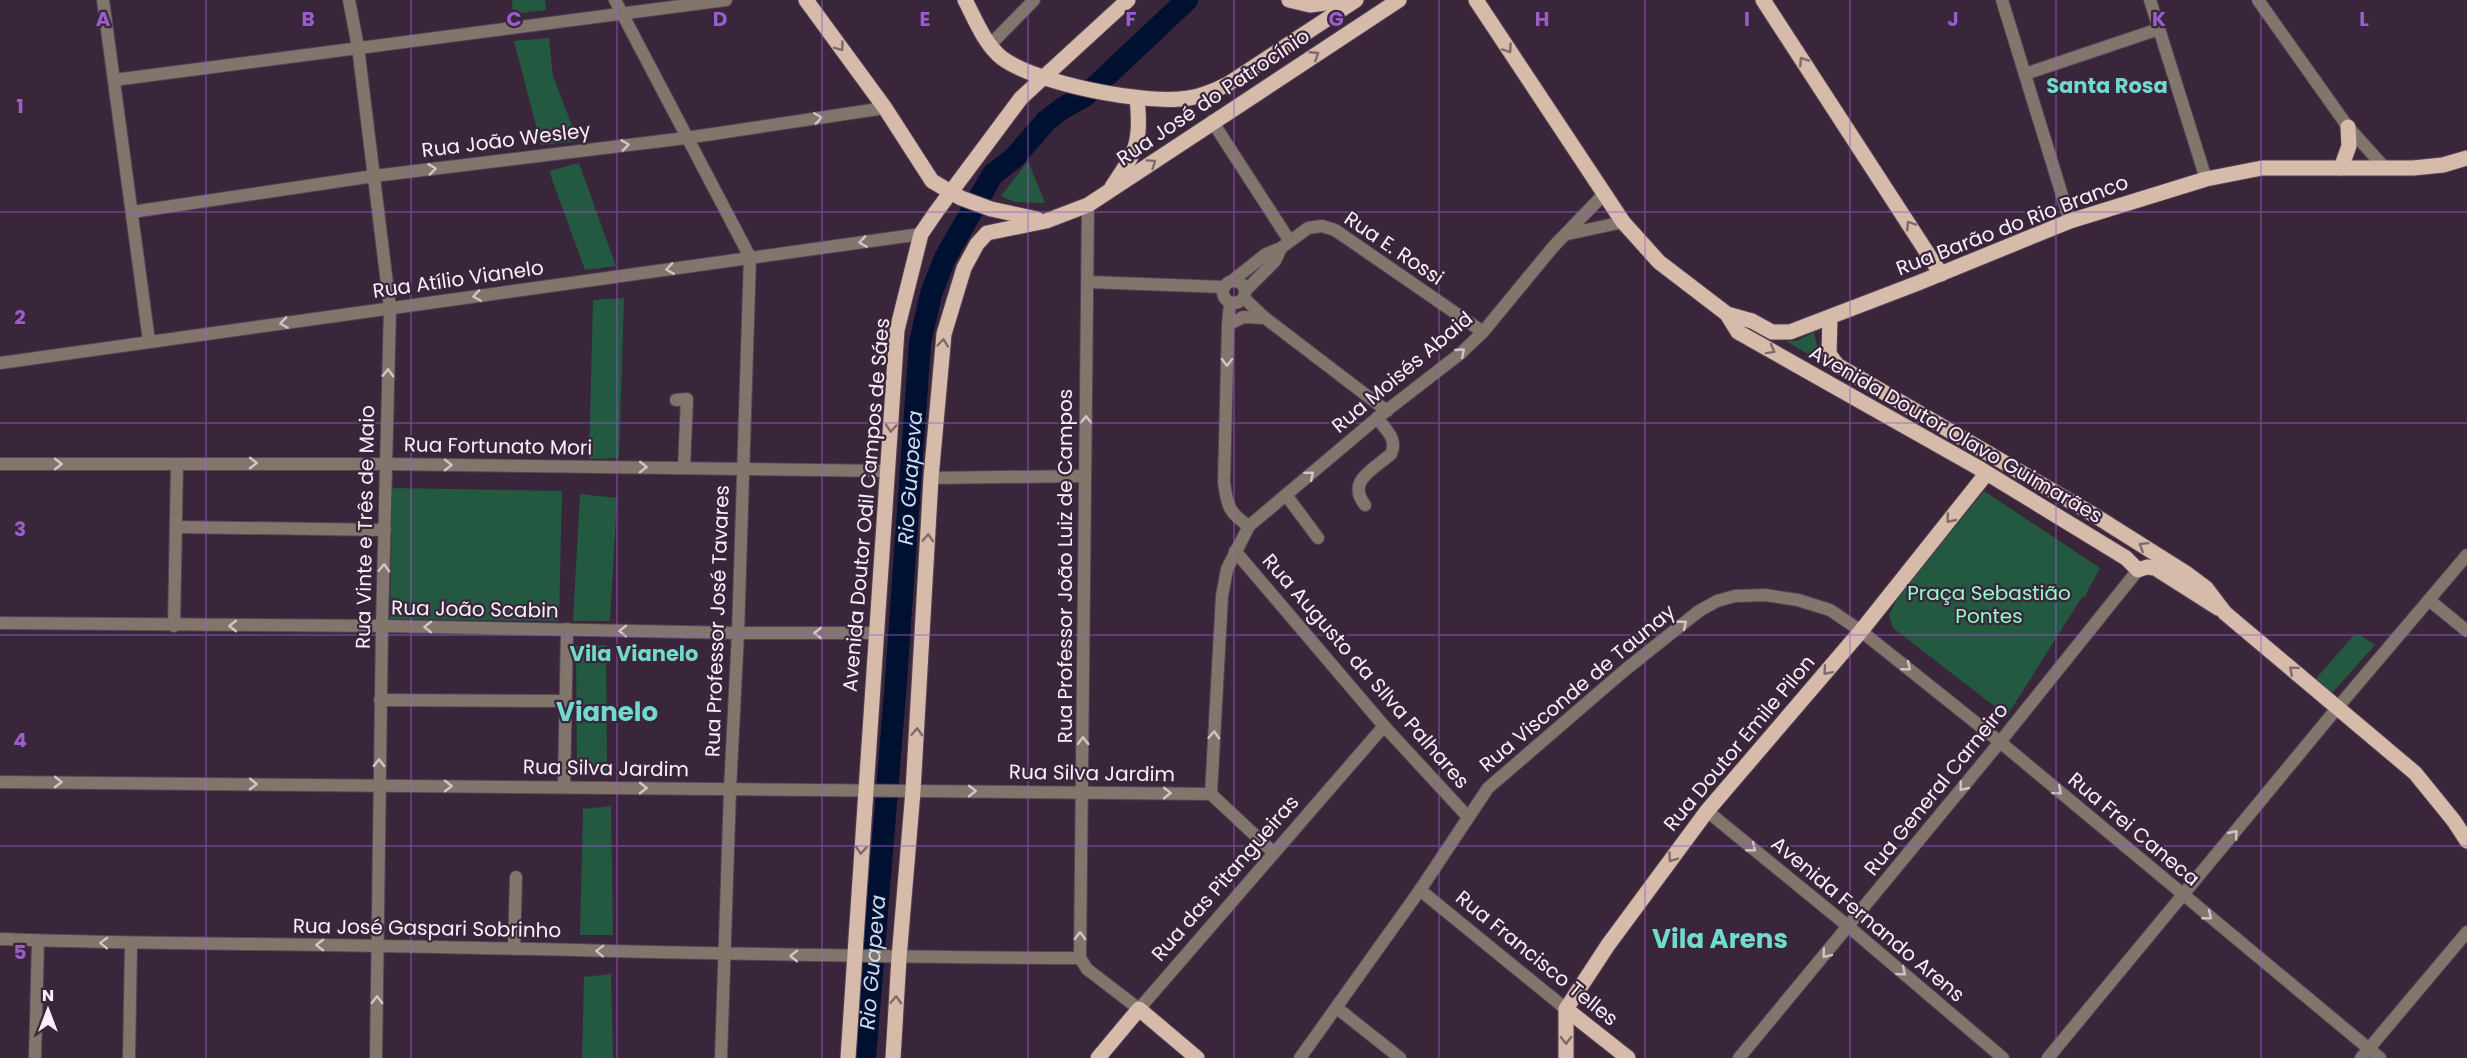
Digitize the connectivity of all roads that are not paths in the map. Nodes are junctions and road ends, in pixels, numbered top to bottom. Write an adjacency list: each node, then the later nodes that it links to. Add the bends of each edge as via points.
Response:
1 (103, 0): 24 (street)
2 (349, 0): 21 (street, Rua Vinte e Três de Maio)
3 (615, 0): 18 (street)
4 (726, 0): 18 (street)
5 (806, 0): 26 (main road, one-way to 26)
6 (965, 0): 20 (main road)
7 (1034, 0): 20 (street)
8 (1128, 0): 23 (main road, Avenida Doutor Odil Campos de Sáes)
9 (1289, 0): 10 (main road, via 1310,5)
10 (1348, 0)
11 (1356, 0): 25 (main road, Rua José do Patrocínio, via 1245,74 1208,93 1189,98)
12 (1399, 0): 27 (main road, Rua José do Patrocínio, one-way to 12)
13 (1476, 0): 35 (main road, one-way to 35)
14 (1763, 0): 46 (main road, one-way to 14)
15 (2002, 0): 22 (street)
16 (2150, 0): 19 (street)
17 (2258, 0): 28 (street)
18 (621, 13): 21 (street); 29 (street)
19 (2159, 29): 22 (street); 34 (street)
20 (990, 45): 23 (main road, Rua José do Patrocínio, via 1001,57)
21 (358, 47): 24 (street); 33 (street, Rua Vinte e Três de Maio)
22 (2025, 74): 41 (street)
23 (1048, 79): 25 (main road, Rua José do Patrocínio); 37 (main road, Avenida Doutor Odil Campos de Sáes, via 1021,98)
24 (114, 80): 39 (street)
25 (1135, 98): 36 (main road, via 1137,147)
26 (885, 108): 29 (street, Rua João Wesley, one-way to 26); 37 (main road, via 932,181)
27 (1212, 122): 36 (main road, Rua José do Patrocínio, one-way to 27); 45 (street)
28 (2348, 127): 31 (main road, via 2349,146); 32 (street)
29 (686, 138): 33 (street, Rua João Wesley, one-way to 29); 47 (street)
30 (2465, 162): 32 (main road, Rua Barão do Rio Branco)
31 (2341, 168): 32 (main road, Rua Barão do Rio Branco); 34 (main road, Rua Barão do Rio Branco, via 2262,168)
32 (2385, 168)
33 (374, 176): 39 (street, Rua João Wesley); 54 (street, Rua Vinte e Três de Maio)
34 (2206, 179): 41 (main road, Rua Barão do Rio Branco)
35 (1605, 193): 42 (main road); 44 (street, Rua Moisés Abaid)
36 (1107, 194): 38 (main road, Rua José do Patrocínio)
37 (956, 195): 40 (main road, via 992,209); 43 (main road, Avenida Doutor Odil Campos de Sáes)
38 (1088, 205): 40 (main road, Rua José do Patrocínio); 49 (street, Rua Professor João Luiz de Campos)
39 (132, 212): 61 (street)
40 (1046, 221): 74 (main road, one-way to 40, via 944,334 964,268 987,233)
41 (2070, 221): 48 (main road, Rua Barão do Rio Branco)
42 (1623, 222): 44 (street); 55 (main road, via 1659,262)
43 (921, 234): 47 (street, Rua Atílio Vianelo, one-way to 47); 71 (main road, Avenida Doutor Odil Campos de Sáes, one-way to 71, via 897,330)
44 (1568, 234): 59 (street, Rua Moisés Abaid)
45 (1285, 244): 50 (street, Rua E. Rossi); 51 (street, Rua E. Rossi); 59 (street, Rua E. Rossi, via 1308,228 1322,226 1335,230)
46 (1930, 255): 48 (main road); 52 (main road, via 1922,274)
47 (750, 257): 54 (street, Rua Atílio Vianelo, one-way to 54); 70 (street, Rua Professor José Tavares)
48 (1941, 274): 52 (main road, Rua Barão do Rio Branco)
49 (1089, 282): 50 (street); 73 (street, Rua Professor João Luiz de Campos, one-way to 49)
50 (1228, 284): 51 (street, via 1242,284); 53 (street, via 1224,298)
51 (1245, 295): 53 (street, via 1238,303); 57 (street)
52 (1878, 298): 56 (main road, Rua Barão do Rio Branco)
53 (1230, 303): 58 (street)
54 (390, 308): 61 (street, Rua Atílio Vianelo, one-way to 61); 68 (street, Rua Vinte e Três de Maio, one-way to 54)
55 (1726, 314): 60 (main road, Avenida Doutor Olavo Guimarães, via 1772,332); 72 (main road, Avenida Doutor Olavo Guimarães, one-way to 72, via 1738,332)
56 (1830, 317): 60 (main road, Rua Barão do Rio Branco); 76 (main road, Avenida Doutor Olavo Guimarães, via 1829,354 1837,365)
57 (1265, 318): 58 (street, via 1243,317); 64 (street)
58 (1228, 325): 78 (street, one-way to 78, via 1224,483 1227,505 1234,517)
59 (1483, 332): 64 (street, Rua Moisés Abaid, one-way to 59)
60 (1790, 332)
61 (149, 341): 62 (street, Rua Atílio Vianelo)
62 (0, 363)
63 (676, 400): 69 (street, via 687,399)
64 (1388, 411): 65 (street, Rua Moisés Abaid)
65 (1377, 418): 75 (street, Rua Moisés Abaid, one-way to 65); 77 (street, via 1394,442 1391,454 1357,488)
66 (0, 464): 67 (street, Rua Fortunato Mori, one-way to 67)
67 (177, 464): 68 (street, Rua Fortunato Mori, one-way to 68); 79 (street)
68 (386, 464): 69 (street, Rua Fortunato Mori, one-way to 69); 80 (street, Rua Vinte e Três de Maio)
69 (684, 467): 70 (street, Rua Fortunato Mori)
70 (743, 469): 71 (street, Rua Fortunato Mori); 93 (street, Rua Professor José Tavares)
71 (888, 471): 94 (main road, Avenida Doutor Odil Campos de Sáes)
72 (1986, 474): 76 (main road, via 2008,473); 84 (main road, Avenida Doutor Olavo Guimarães, via 2126,558); 91 (main road, Rua Doutor Emile Pilon, one-way to 91)
73 (1084, 476): 74 (street); 105 (street, Rua Professor João Luiz de Campos, one-way to 73)
74 (931, 478): 104 (main road, one-way to 74)
75 (1286, 495): 78 (street, Rua Moisés Abaid); 81 (street)
76 (2061, 496): 86 (main road, Avenida Doutor Olavo Guimarães, one-way to 76, via 2206,588 2187,573)
77 (1365, 505)
78 (1250, 526): 82 (street, Rua Moisés Abaid)
79 (176, 527): 80 (street); 88 (street)
80 (385, 530): 89 (street, Rua Vinte e Três de Maio, one-way to 80)
81 (1318, 538)
82 (1235, 551): 98 (street, Rua Augusto da SIlva Palhares); 107 (street, Rua Moisés Abaid, one-way to 82, via 1222,596)
83 (2467, 555): 85 (street)
84 (2138, 570): 86 (main road, Avenida Doutor Olavo Guimarães, via 2155,568); 99 (street, Rua General Carneiro)
85 (2429, 600): 92 (street); 97 (street)
86 (2225, 613): 97 (main road, Avenida Doutor Olavo Guimarães, one-way to 86)
87 (0, 623): 88 (street, Rua João Scabin)
88 (174, 626): 89 (street, Rua João Scabin, one-way to 88)
89 (382, 627): 90 (street, Rua João Scabin, one-way to 89); 95 (street, Rua Vinte e Três de Maio)
90 (567, 630): 93 (street, Rua João Scabin, one-way to 90); 96 (street)
91 (1862, 631): 99 (street, Rua Frei Caneca, one-way to 99); 108 (main road, Rua Doutor Emile Pilon, one-way to 108); 109 (street, Rua Visconde de Taunay, one-way to 91, via 1488,788 1510,767 1624,670 1717,601 1765,595 1798,600 1830,610)
92 (2467, 631)
93 (738, 633): 94 (street, Rua João Scabin, one-way to 93); 103 (street, Rua Professor José Tavares)
94 (876, 633): 106 (main road, Avenida Doutor Odil Campos de Sáes)
95 (380, 700): 96 (street); 101 (street, Rua Vinte e Três de Maio, one-way to 95)
96 (566, 701): 102 (street)
97 (2338, 707): 110 (main road, Avenida Doutor Olavo Guimarães, via 2415,773); 114 (street, one-way to 97)
98 (1384, 726): 109 (street, Rua Augusto da SIlva Palhares); 111 (street, Rua das Pitangueiras)
99 (2000, 742): 114 (street, Rua Frei Caneca, one-way to 114); 115 (street, Rua General Carneiro, one-way to 115)
100 (0, 782): 101 (street, Rua Silva Jardim, one-way to 101)
101 (379, 785): 102 (street, Rua Silva Jardim, one-way to 102); 120 (street, Rua Vinte e Três de Maio)
102 (564, 786): 103 (street, Rua Silva Jardim, one-way to 103)
103 (729, 790): 106 (street, Rua Silva Jardim); 122 (street, Rua Professor José Tavares)
104 (913, 791): 105 (street, Rua Silva Jardim, one-way to 105); 106 (street, Rua Silva Jardim); 124 (main road)
105 (1083, 791): 107 (street, Rua Silva Jardim, one-way to 107); 125 (street, Rua Professor João Luiz de Campos, one-way to 105)
106 (871, 792): 123 (main road, Avenida Doutor Odil Campos de Sáes, one-way to 123)
107 (1211, 794): 111 (street)
108 (1707, 811): 115 (street, Avenida Fernando Arens, one-way to 115); 128 (main road, Rua Doutor Emile Pilon, one-way to 128)
109 (1468, 817): 113 (street, Rua Visconde de Taunay)
110 (2467, 841)
111 (1274, 853): 127 (street, Rua das Pitangueiras)
112 (516, 877): 121 (street)
113 (1420, 890): 126 (street, Rua Visconde de Taunay); 128 (street, Rua Francisco Telles)
114 (2183, 896): 129 (street, Rua Frei Caneca, one-way to 129); 144 (street)
115 (1849, 927): 142 (street, Rua General Carneiro, one-way to 142); 143 (street, Avenida Fernando Arens, one-way to 143)
116 (2467, 932): 129 (street)
117 (0, 939): 118 (street, Rua José Gaspari Sobrinho)
118 (38, 940): 119 (street, Rua José Gaspari Sobrinho, one-way to 118); 130 (street)
119 (131, 944): 120 (street, Rua José Gaspari Sobrinho, one-way to 119); 131 (street)
120 (378, 945): 121 (street, Rua José Gaspari Sobrinho); 132 (street, Rua Vinte e Três de Maio, one-way to 120)
121 (514, 949): 122 (street, Rua José Gaspari Sobrinho, one-way to 121)
122 (724, 954): 123 (street, Rua José Gaspari Sobrinho, one-way to 122); 133 (street, Rua Professor José Tavares)
123 (857, 957): 124 (street, Rua José Gaspari Sobrinho); 134 (main road, Avenida Doutor Odil Campos de Sáes)
124 (894, 958): 125 (street); 135 (main road, one-way to 124)
125 (1080, 958): 127 (street, via 1088,969)
126 (1337, 1008): 138 (street, Rua Visconde de Taunay); 139 (street)
127 (1139, 1009): 136 (main road, Rua das Pitangueiras); 137 (main road)
128 (1566, 1009): 140 (main road, one-way to 140); 141 (main road, Rua Francisco Telles)
129 (2365, 1053): 145 (street, Rua Frei Caneca)
130 (35, 1058)
131 (129, 1058)
132 (376, 1058)
133 (721, 1058)
134 (848, 1058)
135 (893, 1058)
136 (1098, 1058)
137 (1197, 1058)
138 (1300, 1058)
139 (1400, 1058)
140 (1566, 1058)
141 (1628, 1058)
142 (1739, 1058)
143 (2003, 1058)
144 (2048, 1058)
145 (2380, 1058)

